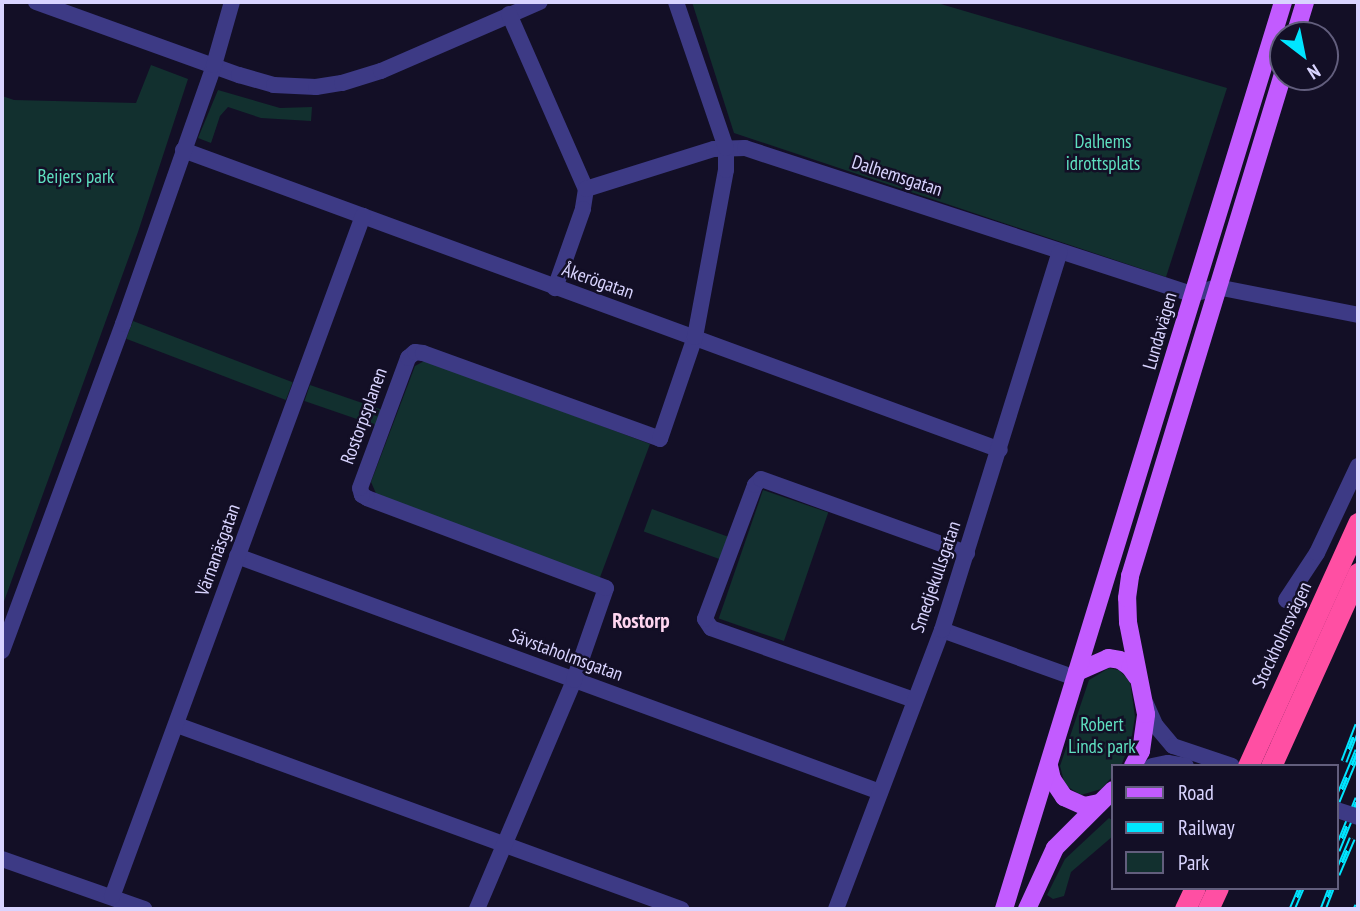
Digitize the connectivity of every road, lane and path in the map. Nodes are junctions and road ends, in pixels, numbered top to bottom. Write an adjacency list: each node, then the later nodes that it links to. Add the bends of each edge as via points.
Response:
1 (36, 2): 9 (street)
2 (232, 2): 9 (street)
3 (540, 2): 7 (street)
4 (676, 2): 11 (street)
5 (1283, 2): 18 (main road, Lundavägen)
6 (1306, 2): 8 (main road)
7 (509, 15): 9 (street, via 381,71 342,83 274,85); 13 (street)
8 (1300, 21)
9 (214, 65): 12 (street)
10 (1278, 91): 16 (main road)
11 (726, 148): 13 (street, Dalhemsgatan); 15 (street, Dalhemsgatan, via 745,148); 20 (street, via 726,170)
12 (183, 150): 14 (street, Åkerögatan); 29 (street)
13 (586, 189): 17 (street)
14 (363, 216): 17 (street, Åkerögatan); 25 (street, Värnanäsgatan)
15 (1060, 252): 18 (street, Dalhemsgatan); 21 (street, Smedjekullsgatan)
16 (1217, 287): 18 (street); 19 (street); 32 (main road, via 1130,576 1128,622)
17 (555, 288): 20 (street, Åkerögatan)
18 (1193, 294): 30 (main road, Lundavägen)
19 (1358, 315)
20 (695, 337): 21 (street, Åkerögatan); 31 (street, Rostorpsplanen, via 660,439 415,352 408,358 360,488 367,498 606,588)
21 (1000, 450): 24 (street, Smedjekullsgatan)
22 (1358, 466): 27 (street, via 1317,553)
23 (1358, 523): 38 (highway, Stockholmsvägen)
24 (967, 553): 28 (street, Smedjekullsgatan); 34 (street, via 761,479 705,619 711,628)
25 (237, 556): 31 (street, Sävstaholmsgatan); 35 (street, Värnanäsgatan)
26 (1358, 573): 39 (highway)
27 (1286, 600)
28 (942, 630): 30 (street); 34 (street, Smedjekullsgatan)
29 (2, 651)
30 (1076, 675): 32 (main road, via 1108,658 1130,667); 40 (main road, Lundavägen)
31 (574, 680): 41 (street, Sävstaholmsgatan); 47 (street)
32 (1139, 680): 33 (main road)
33 (1144, 699): 36 (main road, via 1145,734); 37 (street, via 1156,726 1173,746)
34 (914, 700): 41 (street, Smedjekullsgatan)
35 (177, 726): 47 (street); 51 (street, Värnanäsgatan)
36 (1134, 764)
37 (1226, 764)
38 (1249, 764)
39 (1272, 764)
40 (1049, 766): 42 (main road, via 1064,797 1084,806); 56 (main road, Lundavägen)
41 (880, 792): 55 (street, Smedjekullsgatan)
42 (1106, 797): 57 (main road, via 1055,848)
43 (1339, 801): 44 (street)
44 (1358, 806)
45 (1339, 811): 46 (street, bridge)
46 (1358, 817)
47 (505, 844): 53 (street); 54 (street)
48 (2, 859): 51 (street)
49 (1194, 890): 58 (highway)
50 (1216, 890): 59 (highway)
51 (112, 897): 52 (street)
52 (144, 909)
53 (477, 909)
54 (681, 909)
55 (836, 909)
56 (1004, 909)
57 (1027, 909)
58 (1185, 909)
59 (1208, 909)

